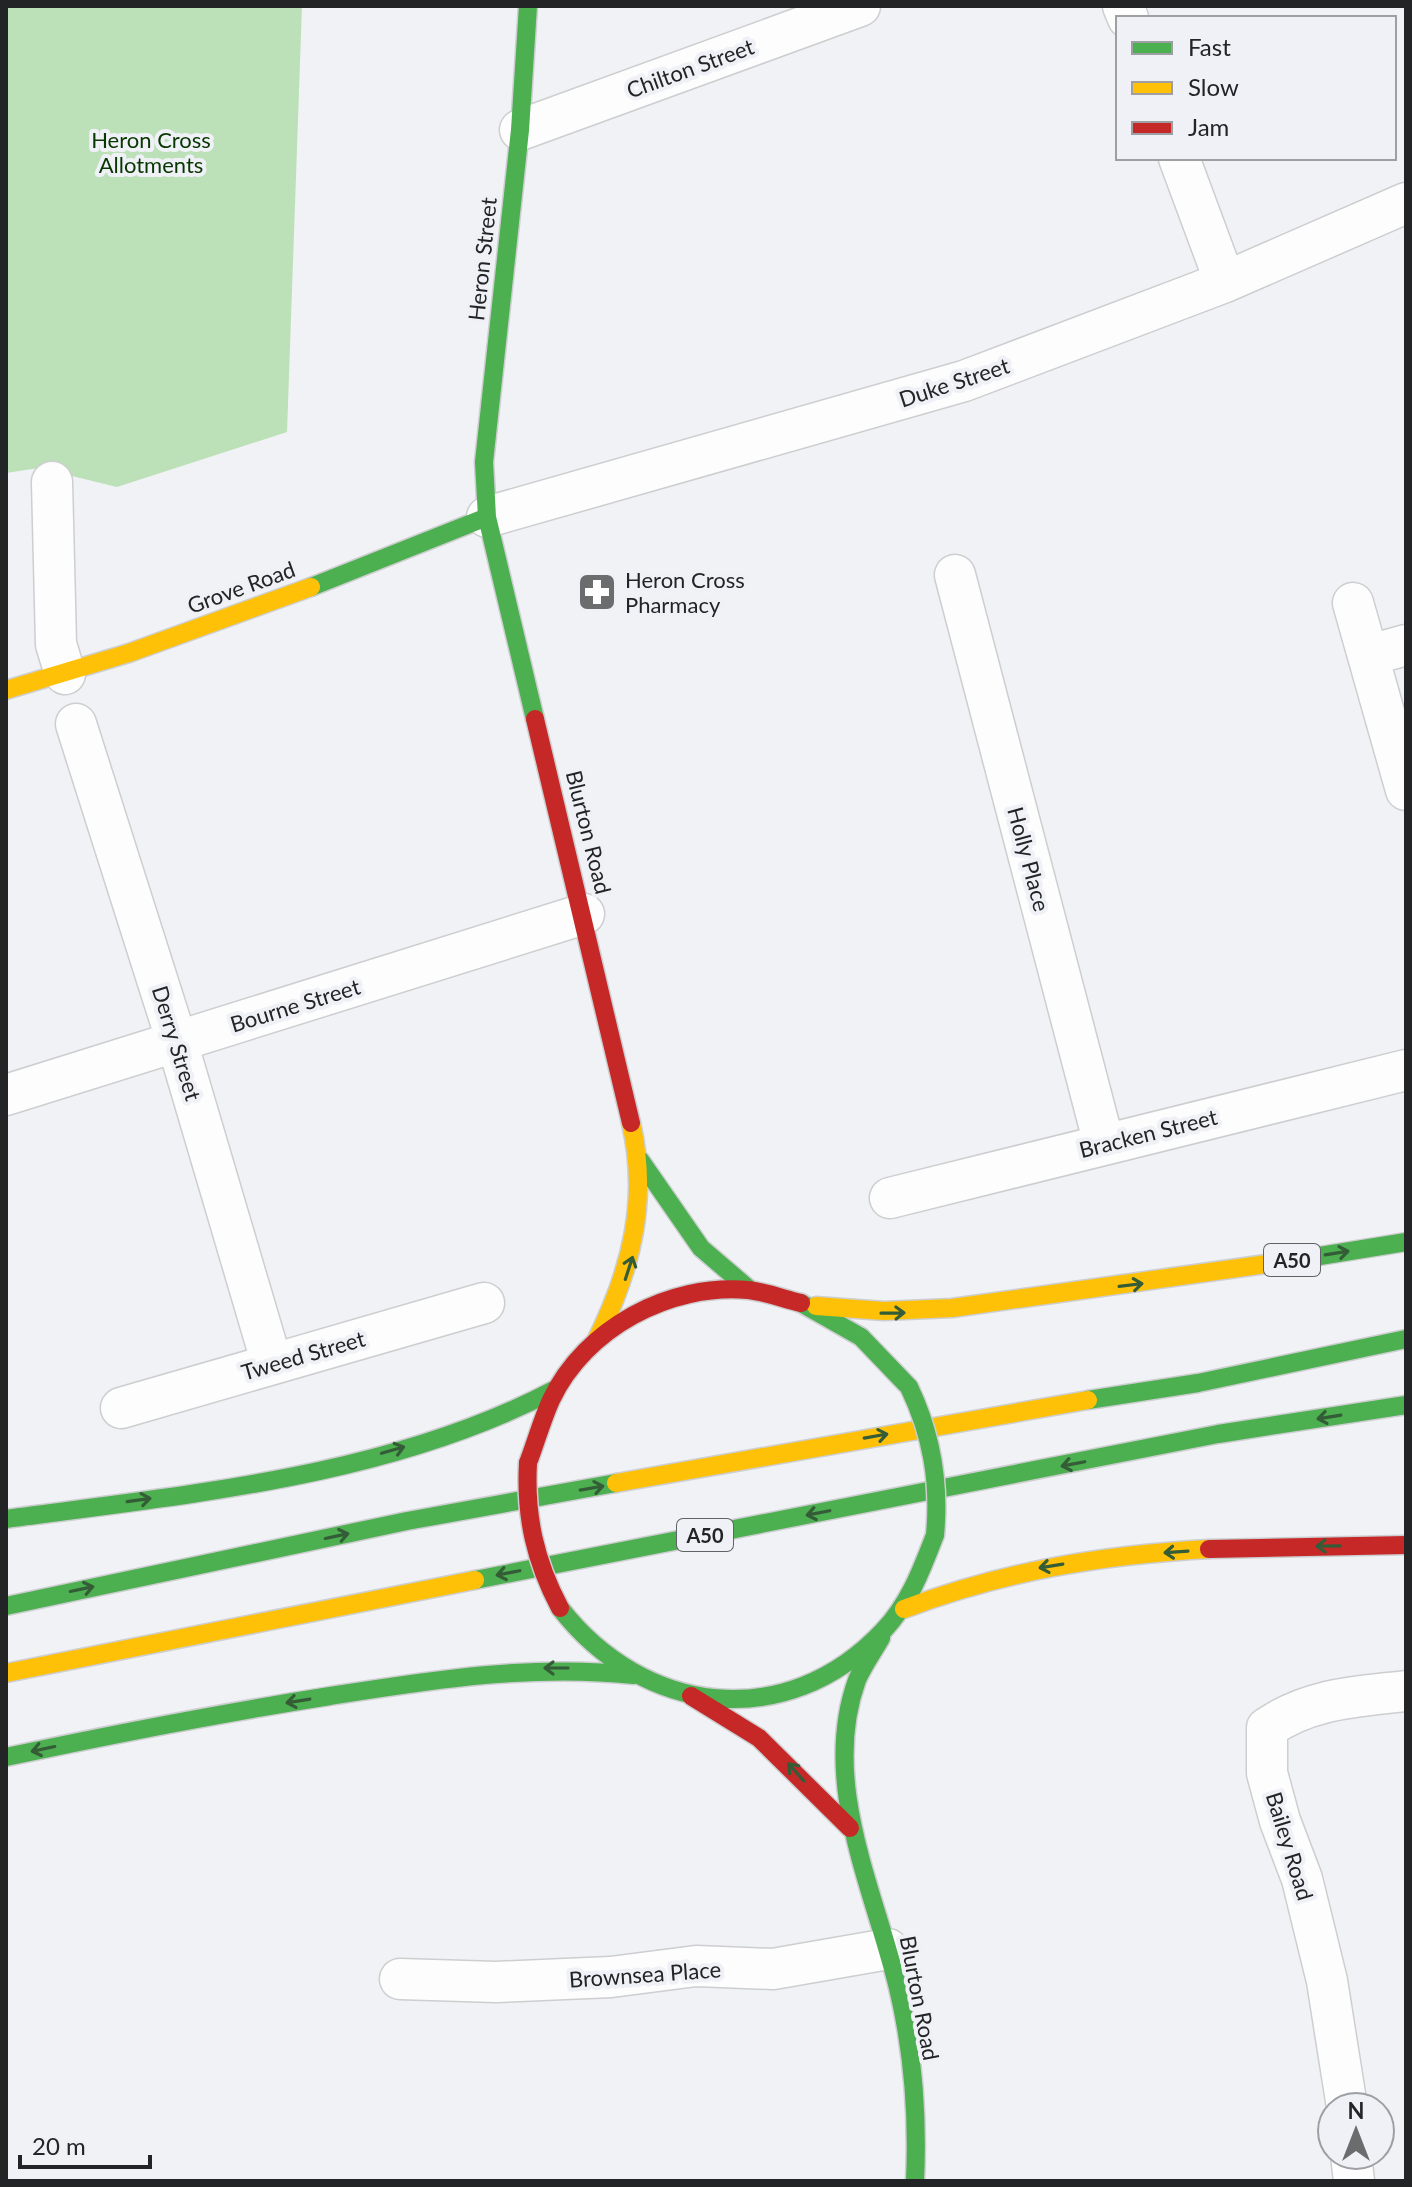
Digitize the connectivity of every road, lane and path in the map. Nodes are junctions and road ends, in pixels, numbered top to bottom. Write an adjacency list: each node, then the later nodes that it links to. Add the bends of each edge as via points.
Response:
1 (528, 6): 3 (main road, Heron Street)
2 (860, 6): 3 (street, Chilton Street)
3 (520, 130): 8 (main road, Heron Street, via 484,462)
4 (1180, 160): 6 (street)
5 (1406, 203): 6 (street, Duke Street)
6 (1225, 282): 8 (street, Duke Street, via 964,381)
7 (52, 482): 12 (street, via 56,644)
8 (487, 517): 12 (main road, Grove Road, via 289,597); 16 (main road, Blurton Road)
9 (955, 575): 20 (street, Holly Place)
10 (1353, 603): 11 (street)
11 (1388, 650): 15 (street)
12 (65, 674): 13 (main road, Grove Road)
13 (6, 690)
14 (76, 724): 17 (street, Derry Street)
15 (1406, 790)
16 (584, 914): 17 (street, Bourne Street); 21 (main road, Blurton Road)
17 (177, 1042): 19 (street, Bourne Street); 29 (street, Derry Street)
18 (1406, 1070): 20 (street, Bracken Street)
19 (6, 1095)
20 (1104, 1144): 22 (street, Bracken Street)
21 (640, 1160): 24 (main road, Blurton Road, via 691,1239); 27 (main road, Blurton Road, one-way to 21, via 634,1250)
22 (890, 1198)
23 (1406, 1242): 26 (main road, A50, one-way to 23, via 916,1313)
24 (750, 1290): 26 (main road, A50); 27 (main road, A50, via 718,1289 656,1303)
25 (484, 1303): 29 (street, Tweed Street)
26 (816, 1306): 36 (main road, A50, bridge, via 866,1337 909,1387 929,1432 939,1484 935,1535)
27 (597, 1339): 30 (main road, A50)
28 (1406, 1339): 35 (main road, one-way to 28, via 407,1521 1198,1383)
29 (272, 1364): 32 (street, Tweed Street)
30 (554, 1390): 33 (main road, A50, one-way to 30, via 341,1465 483,1423); 39 (main road, A50, bridge, via 528,1463 526,1511 537,1561 560,1608 605,1656)
31 (1406, 1405): 38 (main road, A50, one-way to 38, via 1218,1434)
32 (121, 1408)
33 (6, 1519)
34 (1406, 1545): 36 (main road, A50, one-way to 36, via 1129,1555 1003,1574)
35 (6, 1606)
36 (904, 1609): 37 (main road, A50)
37 (881, 1638): 41 (main road, A50, via 855,1661 801,1689 732,1700); 43 (main road, Blurton Road, via 864,1660 847,1716)
38 (6, 1673)
39 (634, 1675): 41 (main road, A50); 42 (main road, A50, one-way to 42, via 561,1668 452,1677)
40 (1406, 1691): 46 (street, Bailey Road, via 1292,1711 1267,1728 1267,1773 1302,1879 1327,1981)
41 (691, 1696): 43 (main road, Blurton Road, one-way to 41, via 755,1731)
42 (6, 1757)
43 (850, 1828): 44 (main road, Blurton Road)
44 (888, 1949): 45 (street, Brownsea Place, via 773,1969 696,1966 611,1977 496,1982); 47 (main road, Blurton Road, via 907,2036)
45 (400, 1979)
46 (1344, 2091)
47 (915, 2181)

